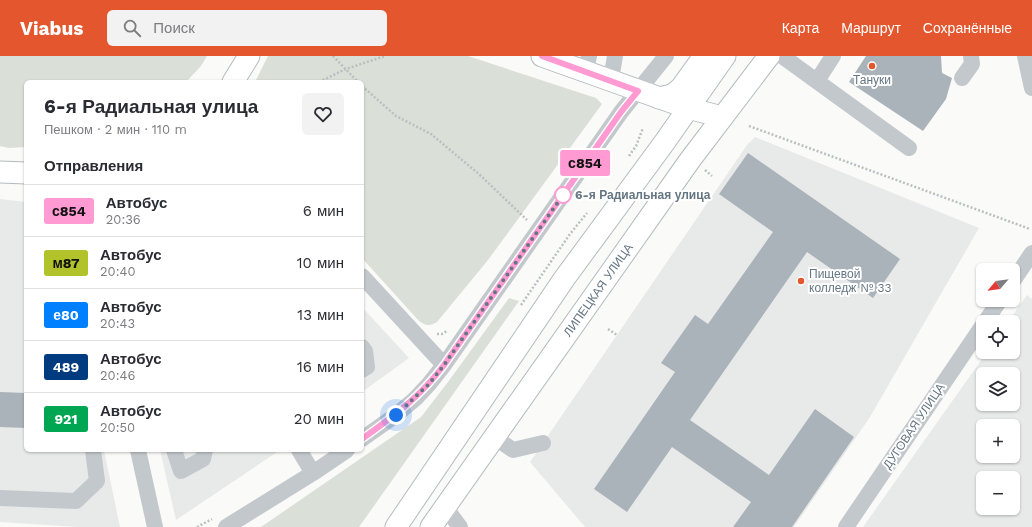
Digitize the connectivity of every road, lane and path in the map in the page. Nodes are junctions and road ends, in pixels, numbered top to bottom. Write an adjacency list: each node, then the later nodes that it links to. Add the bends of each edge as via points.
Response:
1 (250, 56): 17 (main road)
2 (333, 56): 15 (path)
3 (384, 56): 15 (path)
4 (542, 56): 14 (main road)
5 (615, 56): 20 (street)
6 (666, 56): 24 (street)
7 (704, 56): 25 (main road, via 681,88 672,95)
8 (725, 56): 26 (main road)
9 (769, 56): 27 (main road, ЛИПЕЦКАЯ УЛИЦА)
10 (782, 56): 21 (street)
11 (833, 56): 21 (street)
12 (974, 56): 16 (street, via 972,64)
13 (1025, 56): 23 (street)
14 (579, 62): 20 (main road)
15 (346, 70): 18 (path); 19 (path)
16 (962, 78)
17 (234, 80)
18 (324, 80)
19 (356, 80)
20 (611, 80): 24 (main road)
21 (817, 81): 29 (street)
22 (364, 88): 34 (path, via 396,116 431,134 480,175)
23 (1032, 88)
24 (638, 91): 25 (main road); 43 (street)
25 (659, 98): 26 (main road)
26 (688, 108): 27 (main road); 59 (main road, via 564,279)
27 (722, 117): 45 (main road, ЛИПЕЦКАЯ УЛИЦА)
28 (748, 126): 35 (path)
29 (909, 148)
30 (704, 170): 33 (path)
31 (0, 172): 32 (main road)
32 (24, 173)
33 (712, 176)
34 (530, 223)
35 (1030, 229)
36 (1032, 253): 37 (street)
37 (1020, 271)
38 (364, 278): 43 (street)
39 (608, 330): 40 (path)
40 (617, 335)
41 (976, 335): 62 (street, ДУГОВАЯ УЛИЦА)
42 (364, 350): 44 (street, via 367,367)
43 (444, 365): 46 (street, via 415,399)
44 (364, 369)
45 (494, 437): 47 (street, via 513,450); 56 (main road, ЛИПЕЦКАЯ УЛИЦА)
46 (364, 438)
47 (543, 443)
48 (93, 452): 55 (street, via 97,481 76,501)
49 (138, 452): 57 (street)
50 (175, 452): 51 (street, via 181,471 203,459)
51 (205, 452)
52 (300, 452): 54 (street)
53 (344, 452): 54 (street)
54 (313, 473): 58 (street)
55 (0, 498)
56 (445, 507): 60 (main road, ЛИПЕЦКАЯ УЛИЦА); 61 (street)
57 (155, 527)
58 (226, 527)
59 (396, 527)
60 (431, 527)
61 (460, 527)
62 (846, 527)

